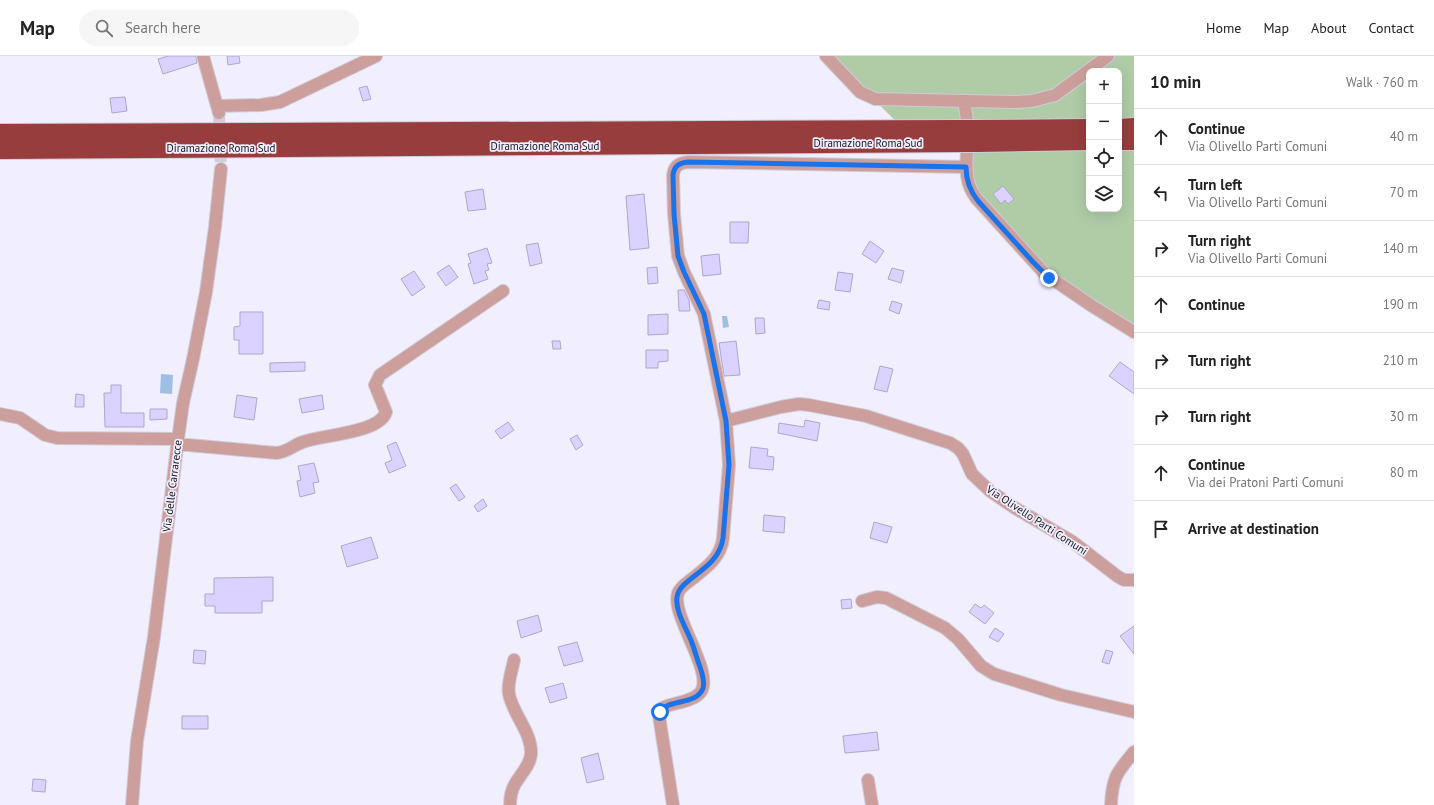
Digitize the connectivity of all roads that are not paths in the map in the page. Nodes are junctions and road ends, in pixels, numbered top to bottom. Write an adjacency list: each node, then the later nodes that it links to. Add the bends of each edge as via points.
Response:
1 (203, 56): 2 (street, via 218,110 280,102)
2 (376, 56)
3 (826, 56): 5 (street, via 856,89 870,97 880,100)
4 (1108, 56): 5 (street, via 1061,92 1049,97 1032,101)
5 (964, 101): 15 (street, via 967,123)
6 (1086, 128): 10 (highway, Diramazione Roma Sud)
7 (1122, 128): 8 (highway)
8 (1134, 128)
9 (0, 133): 10 (highway, Diramazione Roma Sud)
10 (968, 136): 11 (highway, Diramazione Roma Sud); 14 (highway, Diramazione Roma Sud)
11 (1086, 141)
12 (1122, 141): 13 (highway)
13 (1134, 141)
14 (0, 150)
15 (966, 167): 18 (street, via 968,182 978,201 1045,274); 20 (street, via 688,162 677,165 673,175 677,251 704,314)
16 (221, 169): 21 (street, Via delle Carrarecce, via 206,292 183,403)
17 (503, 291): 21 (street, via 380,375 375,385 386,412 375,424 307,440 277,453)
18 (1134, 332)
19 (0, 414): 21 (street, via 20,418 45,435 57,438)
20 (726, 421): 22 (street, Via Olivello Parti Comuni, via 781,407 809,404 866,416 950,443 961,451 975,477 996,495 1073,542 1116,576 1124,580); 30 (street, via 729,473 722,546 713,561 680,588 677,599 703,676 703,688 693,698 662,708 659,716)
21 (178, 442): 28 (street, Via delle Carrarecce, via 154,637 137,741)
22 (1134, 580)
23 (862, 601): 25 (street, via 877,597 886,598 939,624 955,636 982,666 994,674 1061,695)
24 (514, 660): 29 (street, via 509,693 528,737 531,754 514,786)
25 (1134, 712)
26 (1134, 752): 32 (street, via 1114,779)
27 (868, 780): 31 (street)
28 (132, 805)
29 (510, 805)
30 (673, 805)
31 (872, 805)
32 (1111, 805)

